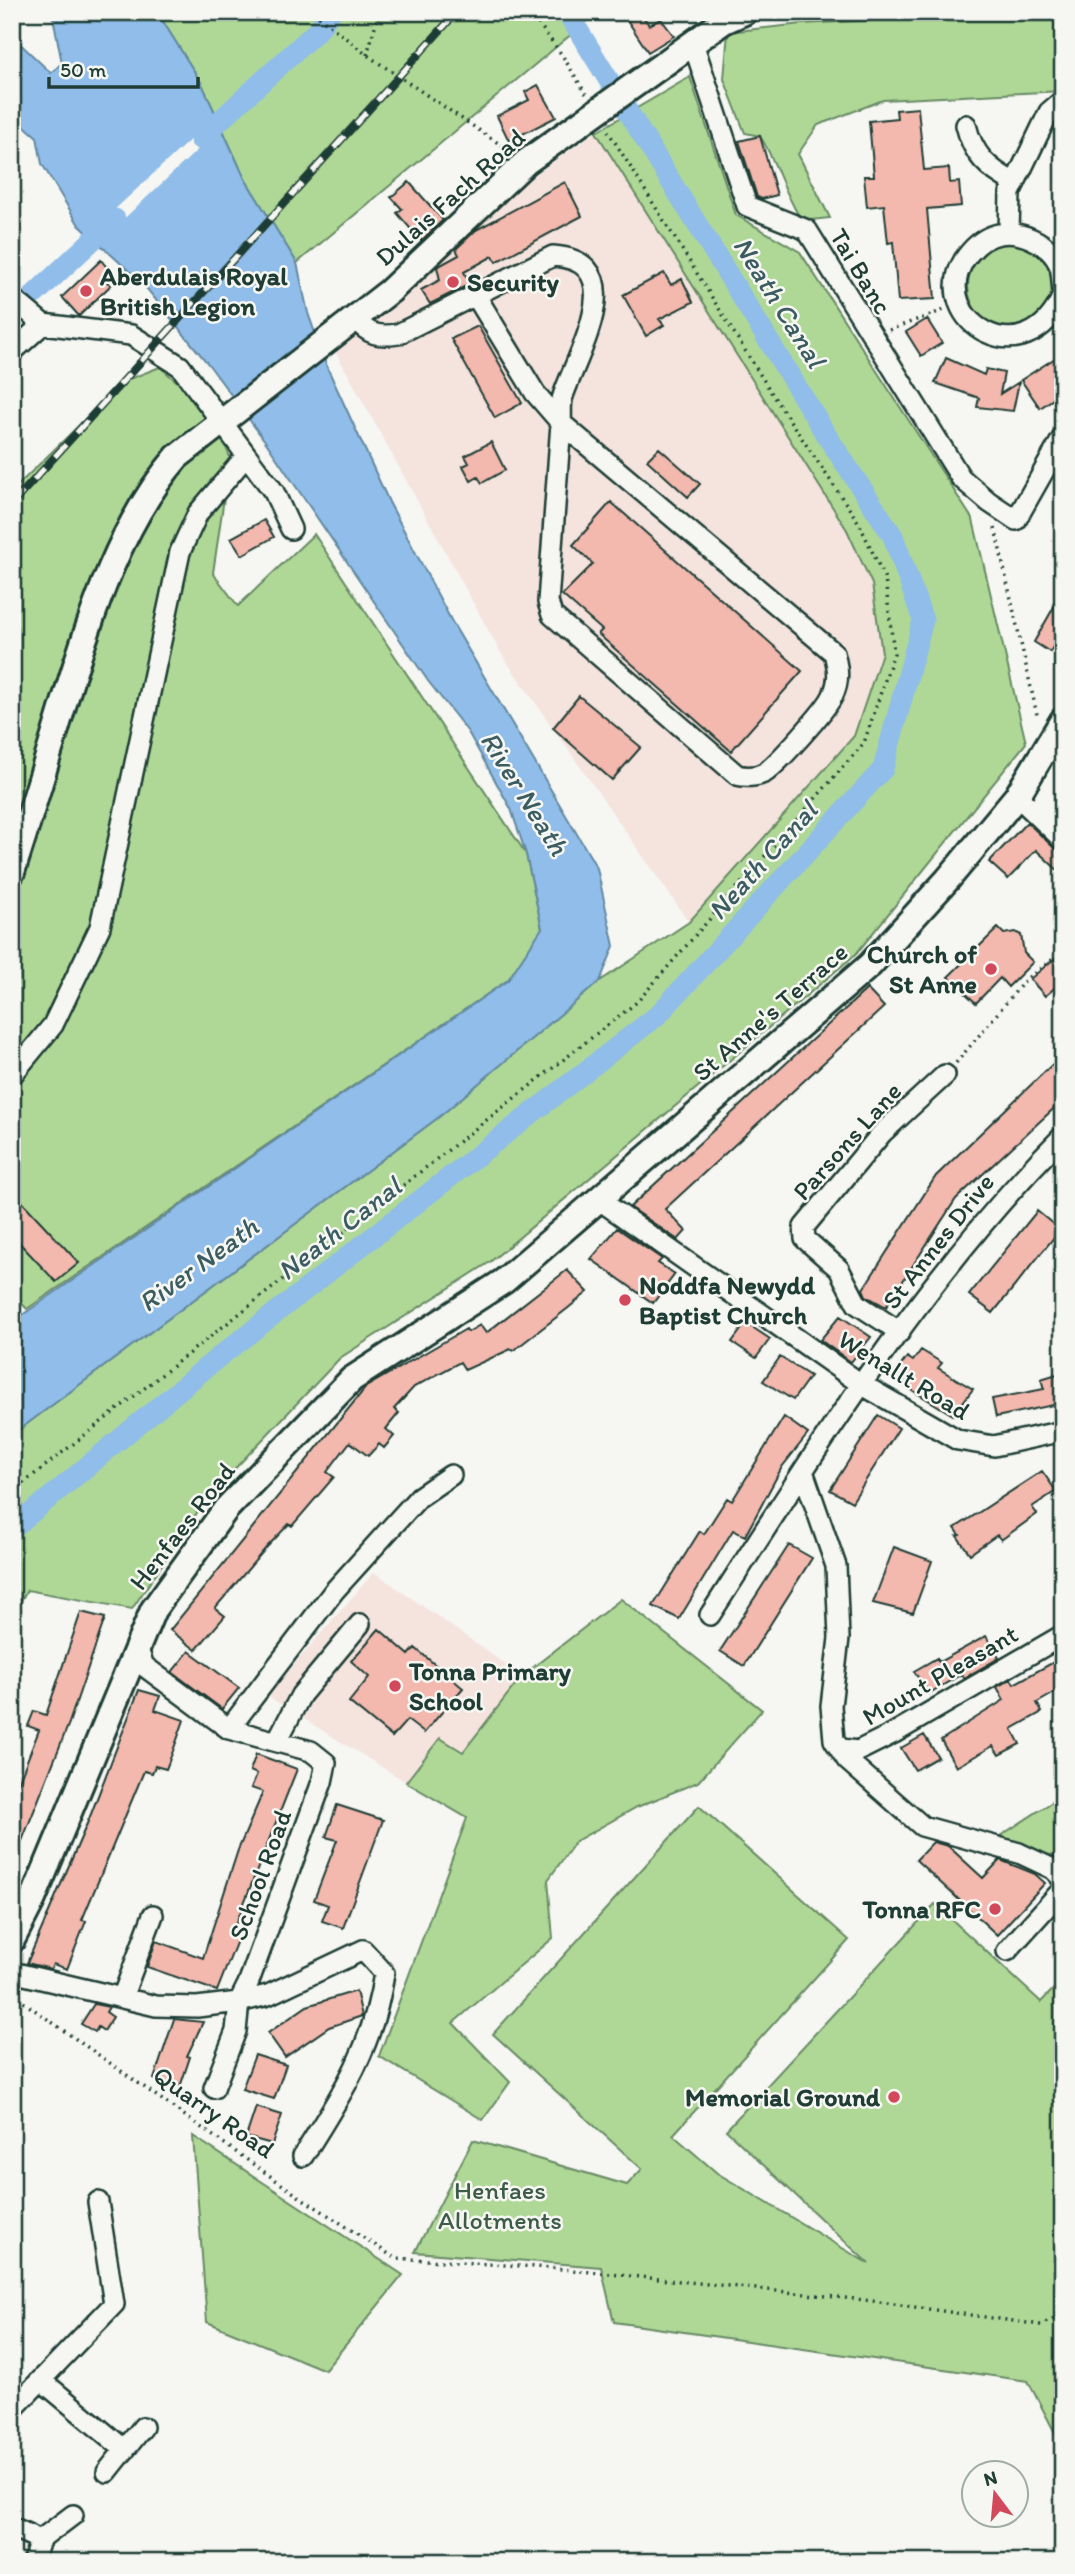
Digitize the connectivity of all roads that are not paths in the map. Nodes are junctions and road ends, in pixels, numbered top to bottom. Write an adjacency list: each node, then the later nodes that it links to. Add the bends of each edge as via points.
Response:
1 (744, 12): 2 (main road, Dulais Fach Road)
2 (693, 43): 10 (main road, Dulais Fach Road, via 526,162); 15 (street, Tai Banc, via 747,206 807,230 961,478 1016,520)
3 (1063, 100): 5 (street, via 1049,112)
4 (966, 125): 5 (street, via 977,155)
5 (1015, 183): 6 (street, via 1010,193)
6 (1009, 232): 7 (street, via 1032,238 1050,252 1059,266); 7 (street, via 991,236 970,250 960,268 959,304 967,317 998,337 1019,338 1040,329)
7 (1063, 294)
8 (475, 296): 10 (street, via 398,334 366,331); 14 (street, via 535,393); 14 (street, via 553,256 574,257 593,274 597,288 588,335 562,399)
9 (12, 298): 11 (street)
10 (356, 320): 13 (main road, Dulais Fach Road)
11 (43, 324): 12 (street); 13 (street, via 131,335 180,366)
12 (12, 352)
13 (227, 416): 16 (street); 23 (main road, Dulais Fach Road, via 177,457 153,484 136,514 90,621)
14 (561, 423): 14 (street, via 834,653 839,673 833,695 817,720 764,773 737,775 552,615 548,602)
15 (1063, 438)
16 (246, 456): 17 (street, via 274,492); 24 (street, via 198,513 180,552 100,927 53,1025)
17 (291, 530)
18 (1061, 726): 19 (main road, St Anne's Terrace)
19 (1054, 758): 20 (main road, St Anne's Terrace); 21 (street, via 1042,801)
20 (1017, 796): 22 (street); 27 (main road, St Anne's Terrace, via 870,965)
21 (1063, 823)
22 (1063, 840)
23 (12, 872)
24 (12, 1075)
25 (945, 1075): 28 (street, Parsons Lane, via 882,1133 804,1227 805,1239 839,1269 857,1304)
26 (1063, 1136): 28 (street, St Annes Drive, via 1004,1195)
27 (598, 1199): 29 (street, Wenallt Road); 36 (main road, Henfaes Road, via 504,1281 352,1379 226,1509 153,1610)
28 (900, 1332): 29 (street, St Annes Drive)
29 (861, 1384): 30 (street, Wenallt Road, via 958,1440 994,1446); 31 (street, St Annes Drive)
30 (1063, 1431)
31 (803, 1471): 33 (street, St Annes Drive); 39 (street, via 835,1566 839,1638 831,1718 834,1740)
32 (451, 1475): 37 (street, via 419,1497 334,1591)
33 (710, 1615)
34 (360, 1624): 38 (street, via 301,1695)
35 (1063, 1635): 39 (street, Mount Pleasant, via 882,1739 858,1751)
36 (137, 1647): 37 (street, School Road, via 144,1666); 41 (main road, Henfaes Road)
37 (229, 1730): 38 (street, School Road)
38 (277, 1741): 45 (street, School Road, via 311,1751 326,1763)
39 (841, 1749): 42 (street, via 847,1760 922,1826 1019,1853 1054,1869 1062,1878 1062,1890)
40 (153, 1915): 44 (street)
41 (12, 1940)
42 (1007, 1951)
43 (12, 1972): 44 (street)
44 (122, 1998): 45 (street, via 156,2006)
45 (239, 2003): 46 (street, via 236,2031); 47 (street, via 268,1995 363,1950 384,1973 380,2007 368,2043 343,2094)
46 (214, 2088)
47 (303, 2156)
48 (98, 2202): 49 (street, via 114,2304)
49 (41, 2380): 50 (street); 52 (street)
50 (12, 2410)
51 (143, 2427): 52 (street)
52 (125, 2450): 53 (street)
53 (107, 2472)
54 (73, 2515): 56 (street)
55 (12, 2527): 56 (street)
56 (40, 2540): 57 (street)
57 (33, 2562)

